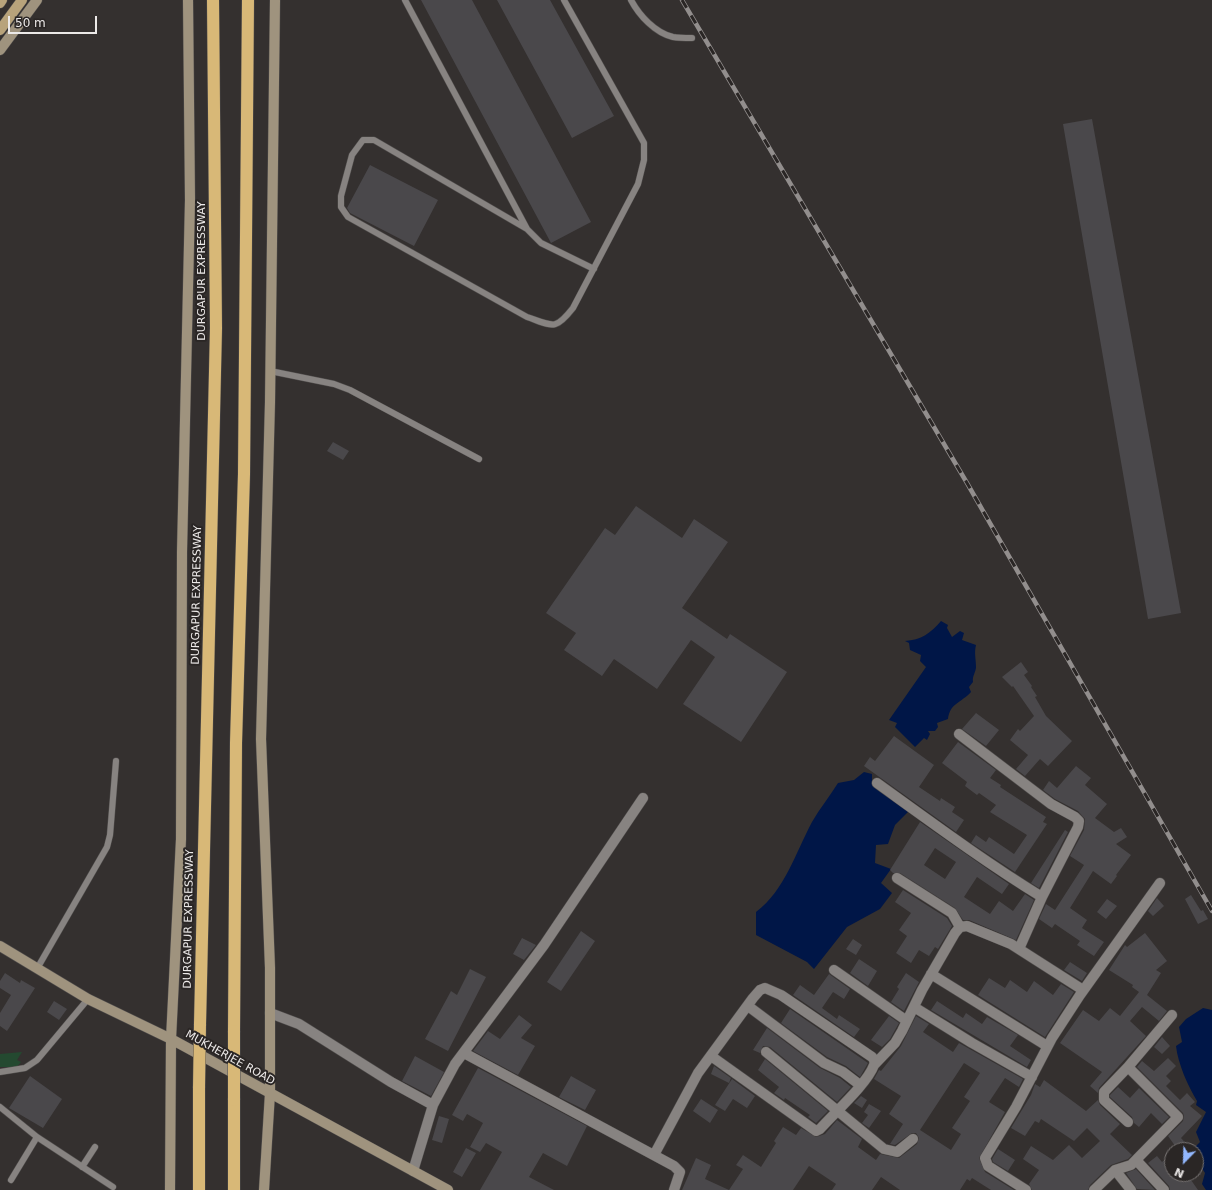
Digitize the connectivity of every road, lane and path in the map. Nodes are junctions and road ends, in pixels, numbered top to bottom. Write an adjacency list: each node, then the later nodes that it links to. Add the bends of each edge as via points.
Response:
1 (2, 0): 11 (main road)
2 (22, 0): 12 (main road)
3 (37, 0): 14 (street)
4 (188, 0): 39 (street, via 190,200 182,552 181,839)
5 (213, 0): 66 (highway, DURGAPUR EXPRESSWAY, bridge, via 216,328 200,1024)
6 (248, 0): 67 (highway, bridge, via 244,474 236,743)
7 (275, 0): 17 (street)
8 (405, 0): 15 (lane)
9 (564, 0): 16 (lane, via 644,143 644,160 638,184)
10 (631, 0): 13 (lane, via 638,13 656,28 671,36)
11 (0, 3)
12 (0, 30)
13 (692, 38)
14 (0, 50)
15 (527, 229): 16 (lane, via 540,243); 16 (lane, via 374,140 363,140 352,155 341,196 341,207 348,217 527,317 551,326 562,322 573,308)
16 (594, 269)
17 (270, 371): 18 (lane, via 334,384 350,390); 36 (street, via 261,739)
18 (478, 459)
19 (959, 734): 25 (street, via 1051,804 1079,821)
20 (116, 761): 29 (lane, via 110,835 106,847)
21 (877, 783): 25 (street, via 937,828)
22 (643, 798): 42 (street, via 544,945)
23 (897, 878): 26 (street, via 952,913)
24 (1160, 883): 32 (street)
25 (1042, 897): 28 (street)
26 (960, 927): 28 (street, via 967,926); 31 (street)
27 (0, 946): 29 (street, MUKHERJEE ROAD)
28 (1019, 949): 32 (street)
29 (38, 968): 33 (street, MUKHERJEE ROAD)
30 (834, 970): 38 (street)
31 (931, 974): 35 (street); 40 (street)
32 (1083, 990): 40 (street)
33 (88, 999): 39 (street, MUKHERJEE ROAD); 46 (lane, via 37,1060 25,1068)
34 (748, 1006): 43 (street); 44 (street, via 760,990 773,990 872,1057 875,1060); 49 (street, via 824,1063 843,1072)
35 (914, 1006): 38 (street); 47 (street)
36 (270, 1013): 50 (street); 51 (street, via 299,1024 391,1082)
37 (1172, 1015): 45 (street)
38 (907, 1021): 44 (street, via 895,1042)
39 (171, 1039): 50 (street, MUKHERJEE ROAD); 65 (street)
40 (1047, 1046): 47 (street)
41 (766, 1052): 53 (street)
42 (464, 1053): 51 (street, via 455,1064); 58 (street)
43 (711, 1056): 53 (street, via 816,1131); 58 (street, via 689,1088)
44 (874, 1065): 49 (street)
45 (1128, 1067): 54 (street, via 1103,1096 1104,1100); 59 (street, via 1178,1117)
46 (1, 1072): 48 (lane)
47 (1032, 1077): 71 (street, via 985,1158 988,1166)
48 (0, 1078)
49 (860, 1085): 53 (street)
50 (270, 1093): 62 (street, MUKHERJEE ROAD); 68 (street)
51 (433, 1105): 62 (street)
52 (0, 1108): 55 (lane)
53 (836, 1110): 56 (street, via 890,1152 897,1152)
54 (1128, 1122)
55 (38, 1137): 60 (lane); 63 (lane)
56 (913, 1138)
57 (95, 1146): 60 (lane)
58 (654, 1155): 70 (street, via 680,1172)
59 (1136, 1160): 61 (street, via 1131,1165); 74 (street)
60 (82, 1167): 64 (lane)
61 (1115, 1170): 72 (street); 73 (street)
62 (413, 1171): 69 (street, MUKHERJEE ROAD)
63 (11, 1180)
64 (113, 1187)
65 (170, 1190)
66 (199, 1190)
67 (234, 1190)
68 (264, 1190)
69 (448, 1190)
70 (674, 1190)
71 (1026, 1190)
72 (1094, 1190)
73 (1131, 1190)
74 (1164, 1190)

